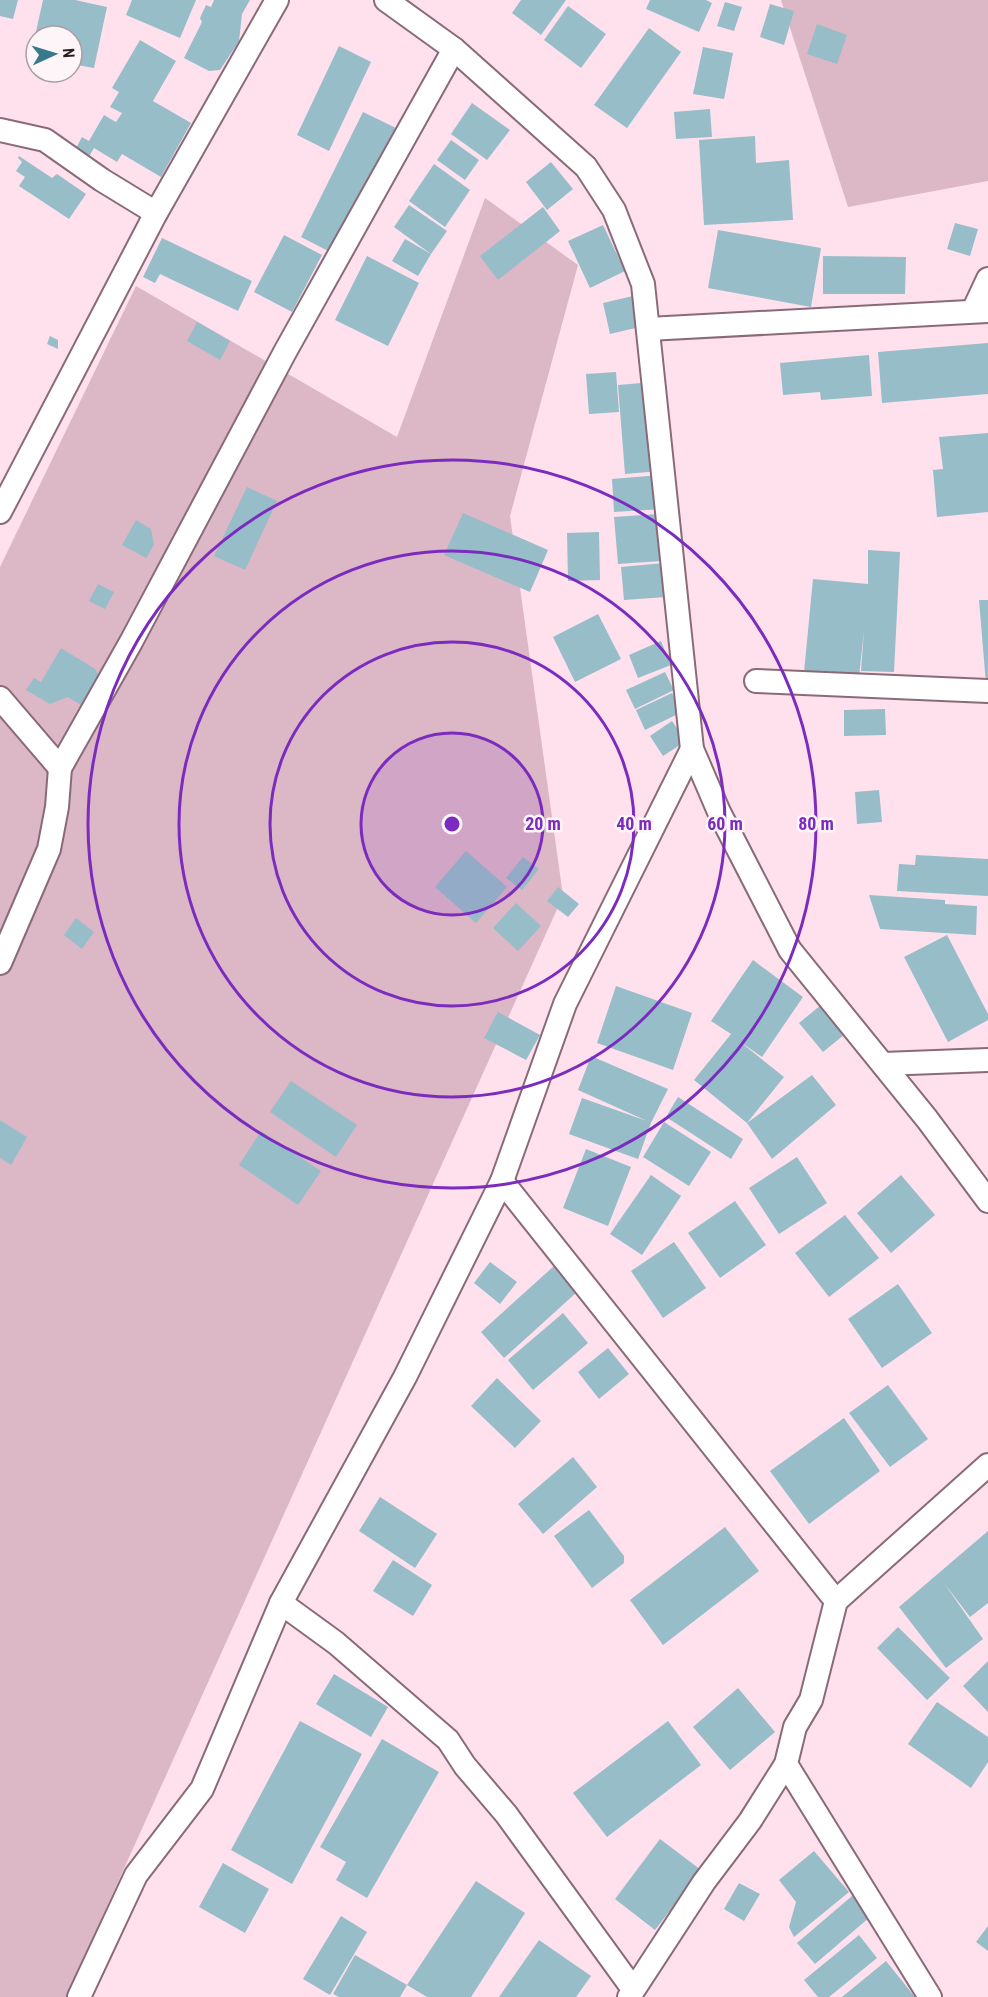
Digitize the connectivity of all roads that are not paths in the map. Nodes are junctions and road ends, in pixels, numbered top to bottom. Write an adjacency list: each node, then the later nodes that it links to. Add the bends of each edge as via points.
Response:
1 (277, 0): 5 (street)
2 (386, 0): 3 (street)
3 (454, 49): 8 (street, via 586,167 614,210 643,284); 14 (street)
4 (0, 130): 5 (street, via 45,140)
5 (156, 213): 9 (street)
6 (988, 279): 7 (street)
7 (981, 311): 8 (street)
8 (648, 329): 13 (street)
9 (0, 512)
10 (756, 681): 11 (street)
11 (988, 691)
12 (0, 698): 14 (street)
13 (692, 749): 17 (street, via 718,812 790,950); 18 (street, via 565,1004)
14 (60, 768): 15 (street, via 49,849)
15 (0, 963)
16 (988, 1060): 17 (street)
17 (883, 1064): 19 (street)
18 (502, 1181): 21 (street); 22 (street, via 405,1377)
19 (988, 1201)
20 (988, 1465): 21 (street)
21 (836, 1601): 23 (street, via 811,1700 795,1727)
22 (281, 1603): 24 (street, via 336,1643 448,1740 506,1814); 25 (street, via 202,1789 136,1875)
23 (786, 1764): 24 (street); 26 (street)
24 (631, 1993)
25 (79, 1997)
26 (930, 1997)

